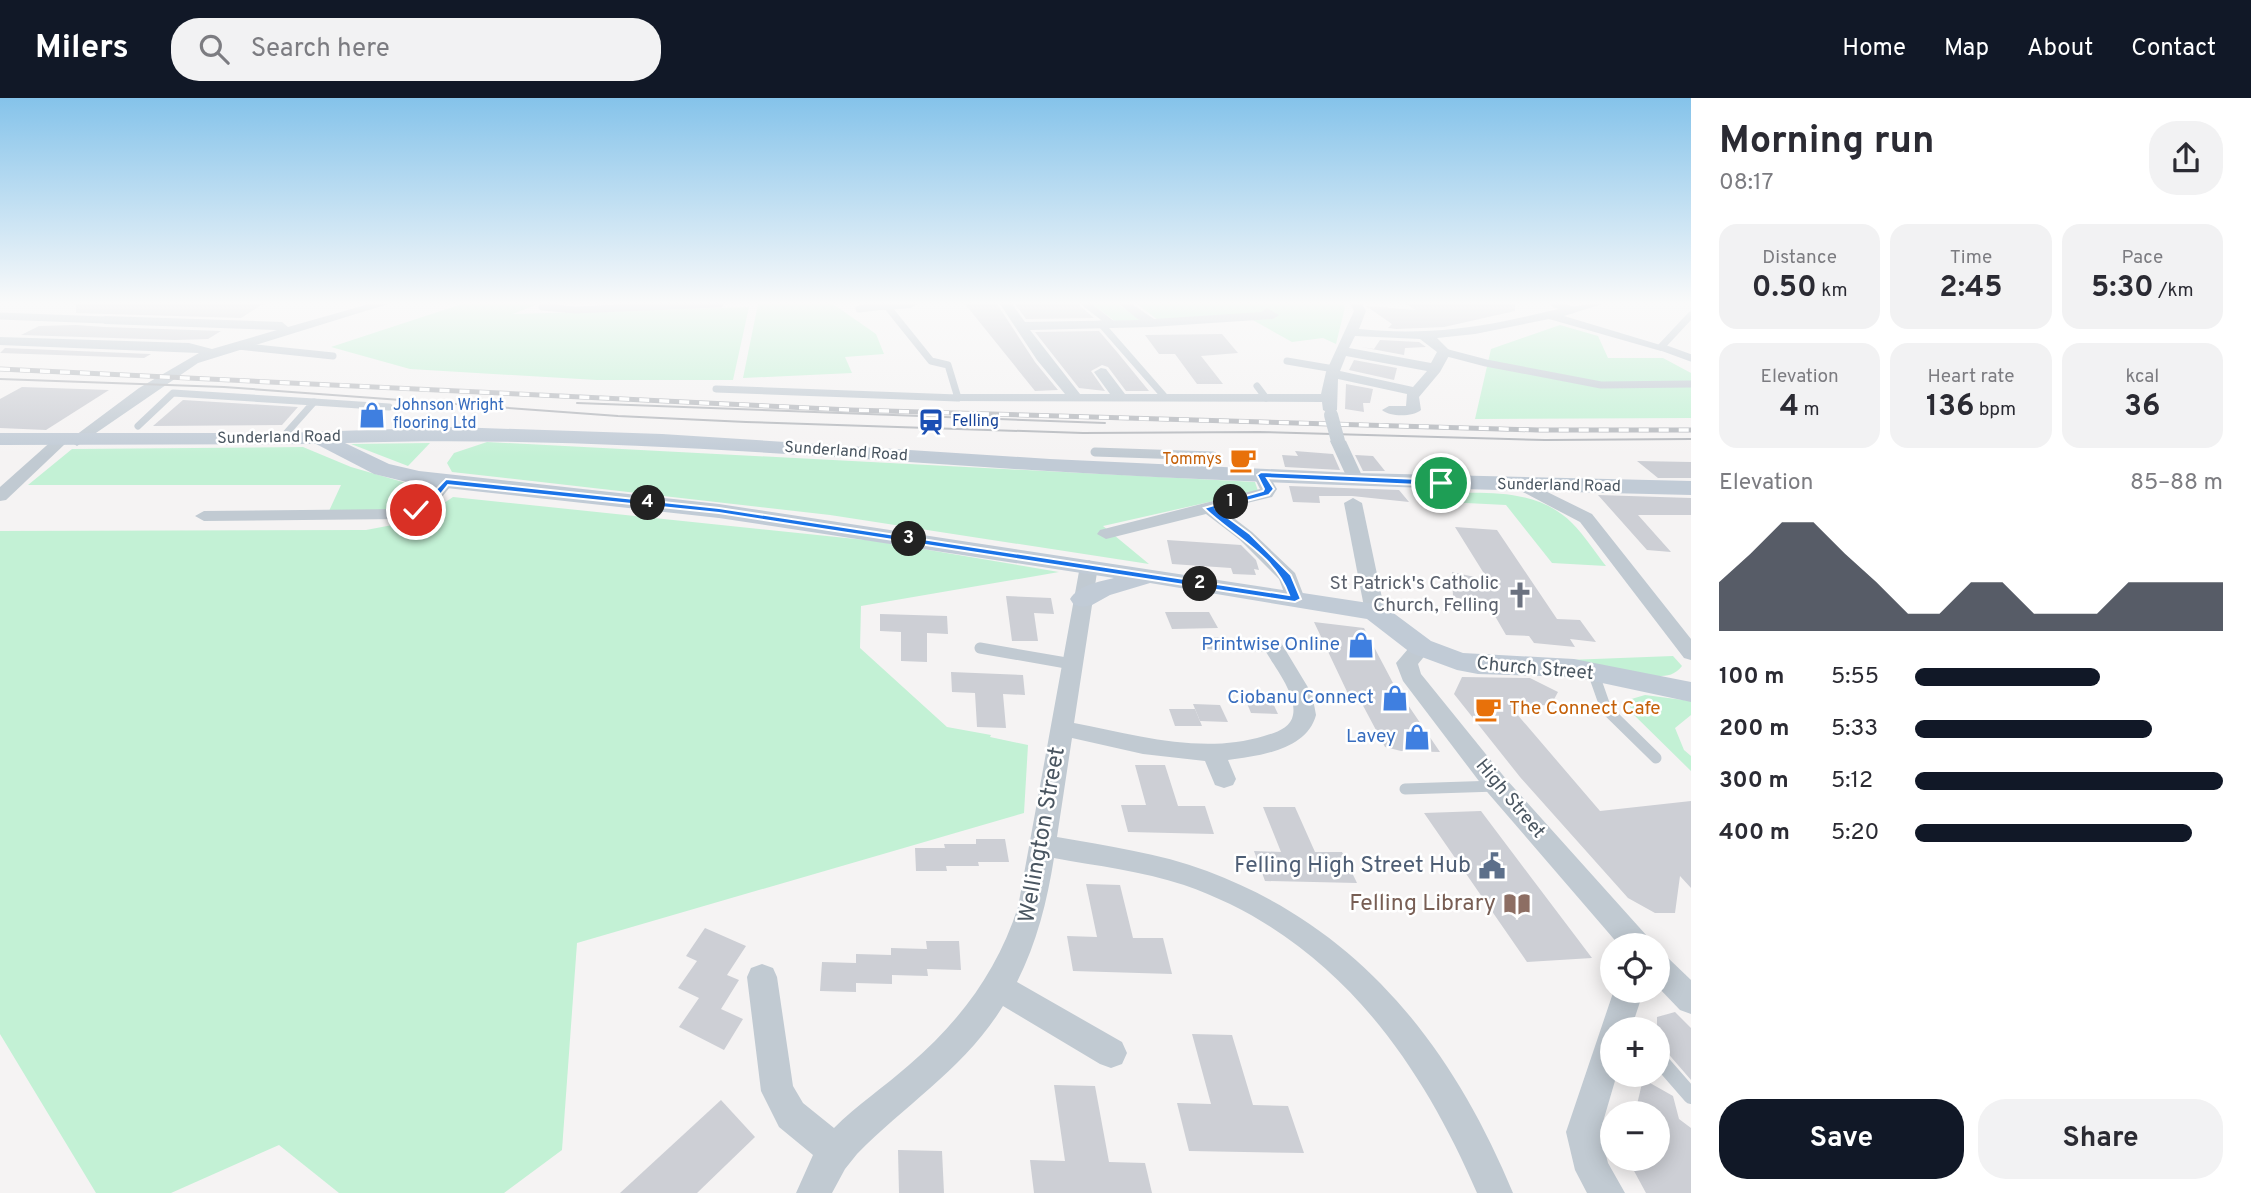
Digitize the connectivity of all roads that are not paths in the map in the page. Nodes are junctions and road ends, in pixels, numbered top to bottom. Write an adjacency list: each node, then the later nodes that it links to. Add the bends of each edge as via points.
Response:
1 (207, 355): 31 (street)
2 (325, 355): 10 (lane)
3 (926, 355): 20 (lane, via 948,365)
4 (1044, 355): 21 (street)
5 (1132, 355): 19 (lane)
6 (1340, 355): 14 (street)
7 (1364, 355): 12 (street)
8 (1442, 355): 12 (street)
9 (1456, 355): 15 (lane, via 1601,385)
10 (333, 356)
11 (1287, 361): 14 (lane)
12 (1435, 368): 17 (street)
13 (1101, 372): 18 (street)
14 (1333, 372): 17 (street); 22 (street)
15 (1691, 384)
16 (716, 389): 20 (lane)
17 (1417, 392): 25 (street, via 1412,397 1414,410)
18 (1119, 396): 19 (street); 21 (street)
19 (1164, 396): 22 (street, via 1262,392)
20 (958, 398): 21 (street)
21 (1076, 398)
22 (1327, 398): 37 (street, bridge, via 1338,441)
23 (314, 402): 24 (lane); 26 (lane, via 173,393); 30 (lane)
24 (388, 407)
25 (1389, 410)
26 (138, 426)
27 (454, 433): 28 (main road, Sunderland Road); 34 (main road); 35 (main road, Sunderland Road)
28 (318, 438): 30 (main road, Sunderland Road); 34 (main road, via 382,469)
29 (0, 439): 31 (main road, Sunderland Road)
30 (281, 439): 31 (main road, Sunderland Road)
31 (68, 441): 41 (street)
32 (1096, 452): 35 (lane)
33 (1213, 456): 35 (lane)
34 (431, 463): 38 (main road)
35 (1171, 463): 36 (main road, Sunderland Road)
36 (1261, 475): 37 (main road, Sunderland Road); 43 (street, via 1269,489 1266,493)
37 (1356, 480): 39 (main road, Sunderland Road)
38 (446, 482): 44 (street, via 428,503 402,514); 46 (main road, via 719,511)
39 (1525, 486): 40 (main road, Sunderland Road); 52 (street, via 1586,518)
40 (1691, 488)
41 (0, 496)
42 (1353, 503): 50 (street)
43 (1209, 508): 45 (street); 49 (street, via 1288,577)
44 (204, 516)
45 (1106, 534)
46 (1089, 566): 47 (main road); 48 (street, Wellington Street)
47 (1150, 576): 48 (main road, via 1112,585); 49 (main road)
48 (1083, 599): 55 (street, Wellington Street)
49 (1295, 599): 50 (main road)
50 (1375, 612): 53 (main road, Church Street)
51 (1211, 644): 59 (street, via 1273,646 1305,710 1302,723 1290,736)
52 (1689, 646)
53 (1421, 647): 56 (main road, Church Street, via 1478,665); 62 (street, High Street, via 1407,663 1411,676)
54 (980, 648): 55 (lane)
55 (1072, 664): 58 (street, Wellington Street)
56 (1593, 672): 57 (main road, Church Street); 60 (lane, via 1606,709)
57 (1691, 692)
58 (1061, 728): 59 (street, via 1185,753); 64 (street, Wellington Street)
59 (1214, 754): 61 (street)
60 (1656, 758)
61 (1224, 779)
62 (1497, 786): 63 (lane); 65 (street, High Street)
63 (1405, 789)
64 (1042, 845): 68 (street, Wellington Street, via 1024,937); 76 (street, via 1195,878 1277,916 1316,943 1356,977 1424,1058 1450,1098)
65 (1626, 933)
66 (762, 977): 74 (street, via 777,1091 791,1115)
67 (1670, 979): 69 (street)
68 (999, 988): 70 (street); 74 (street, Wellington Street, via 960,1040 858,1126)
69 (1691, 1000)
70 (1111, 1053)
71 (1670, 1072): 73 (lane)
72 (1600, 1083): 77 (street, via 1583,1132 1593,1170)
73 (1691, 1096)
74 (836, 1152): 75 (street, Wellington Street)
75 (814, 1193)
76 (1494, 1193)
77 (1607, 1193)

